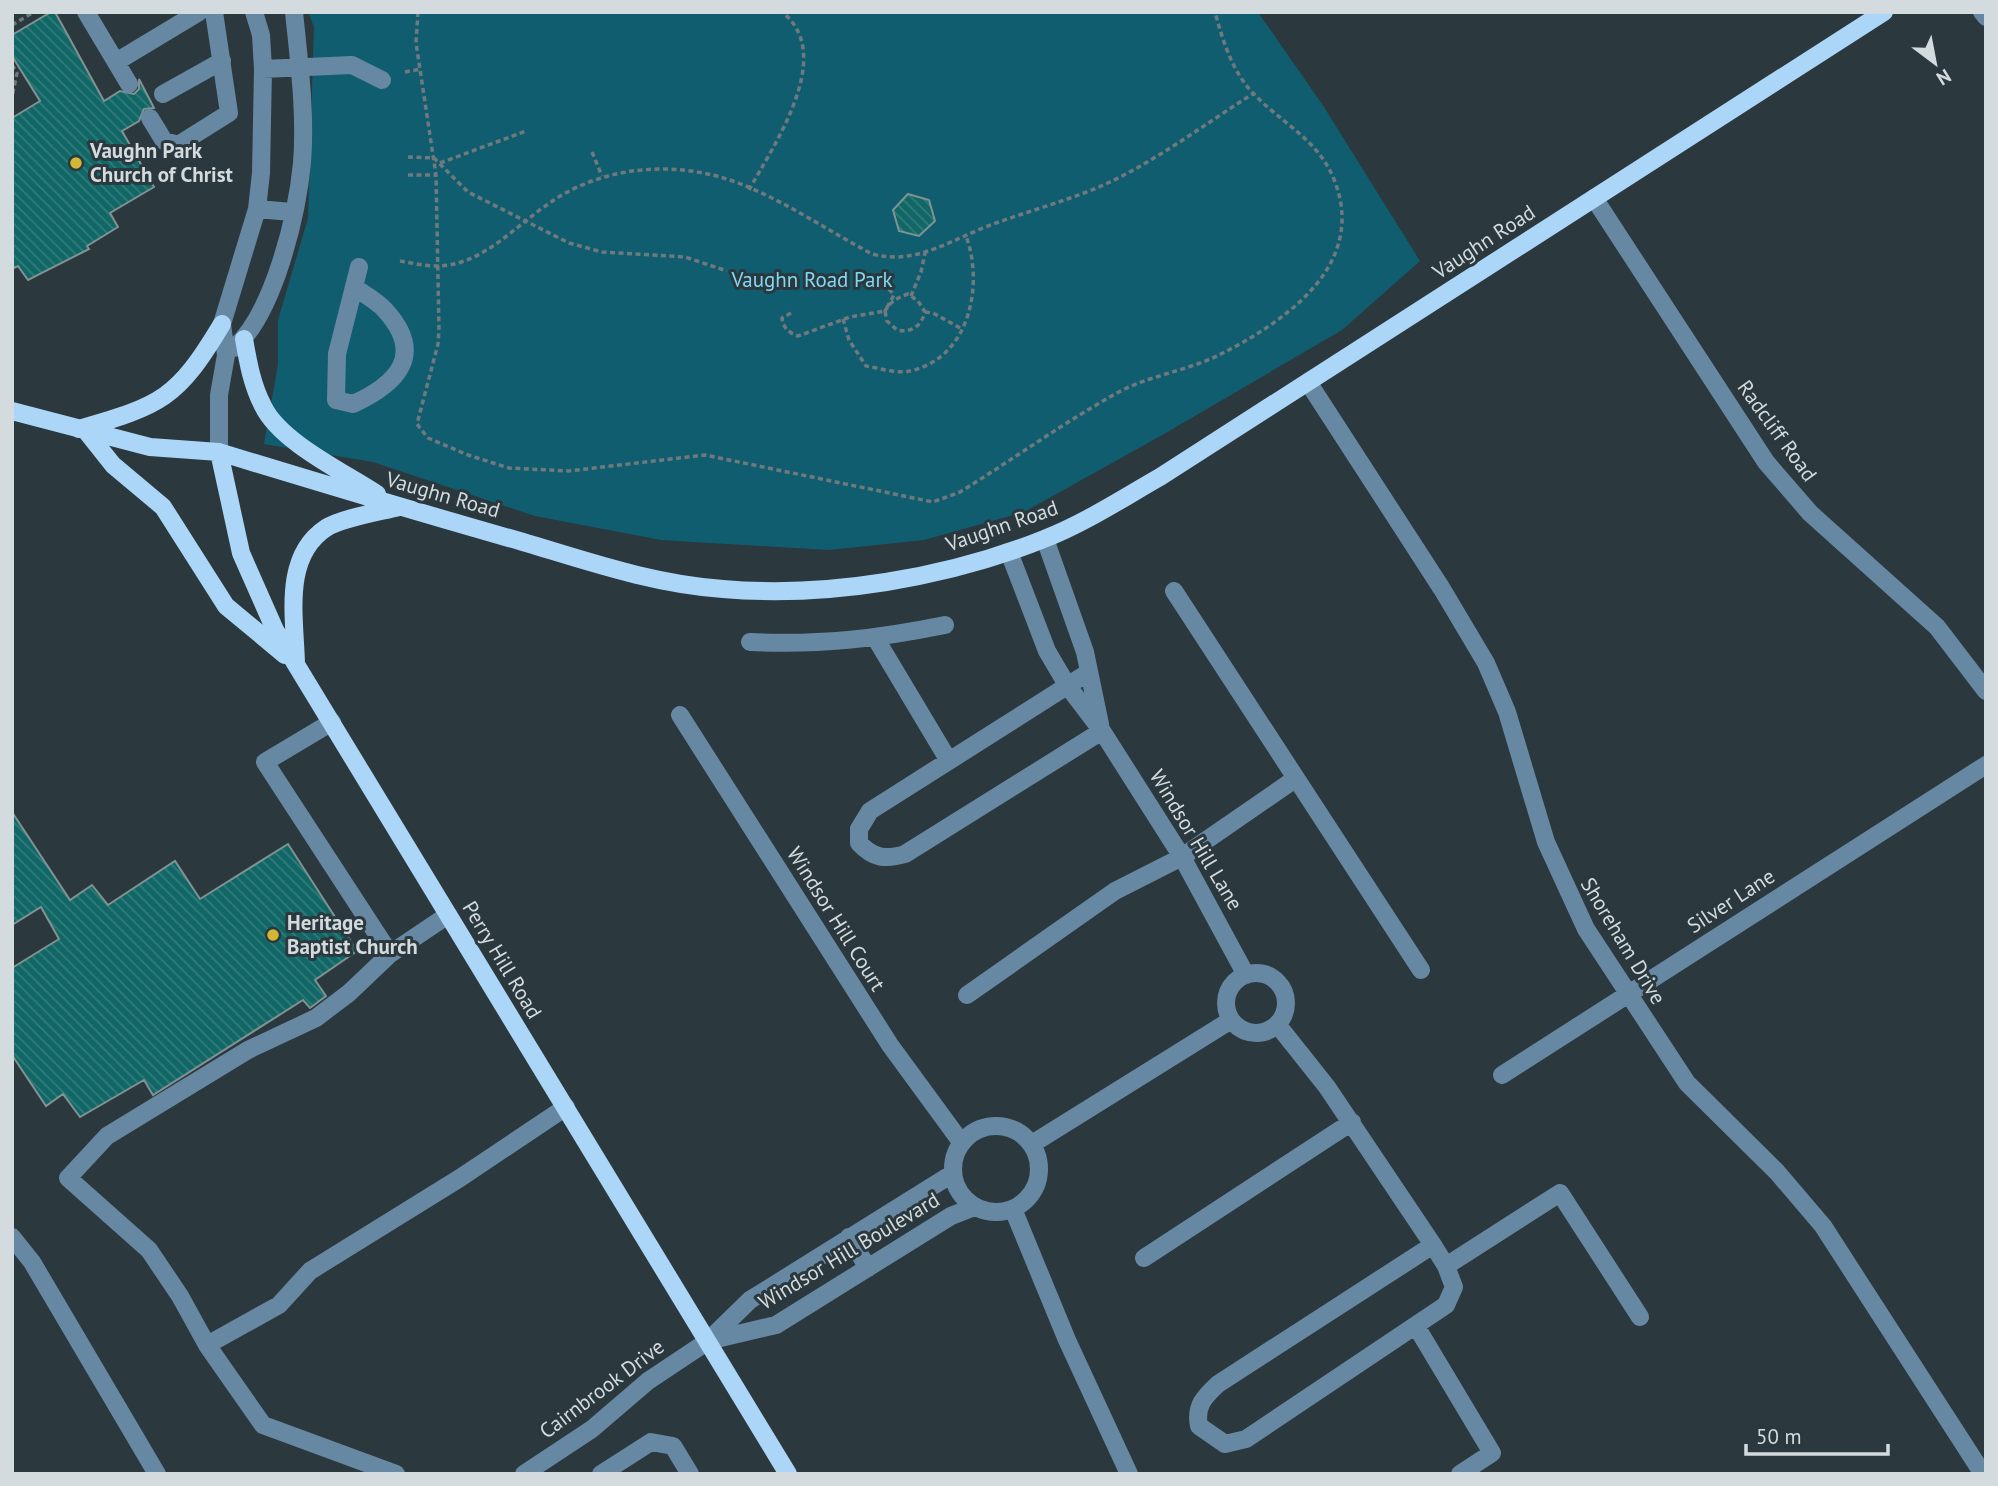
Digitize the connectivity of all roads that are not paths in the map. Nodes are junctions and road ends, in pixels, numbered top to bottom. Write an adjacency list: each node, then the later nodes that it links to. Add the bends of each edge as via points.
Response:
1 (199, 12): 10 (street)
2 (214, 12): 9 (street)
3 (254, 12): 12 (street)
4 (294, 12): 11 (street)
5 (1884, 12): 17 (main road, Vaughn Road)
6 (1982, 12): 8 (street)
7 (91, 14): 10 (street)
8 (1986, 17)
9 (222, 61): 15 (street); 16 (street, via 229,113 178,145 164,141)
10 (116, 62): 14 (street)
11 (300, 68): 12 (street); 13 (street, via 352,65); 19 (street, via 302,163)
12 (263, 69): 18 (street)
13 (382, 80)
14 (129, 84)
15 (163, 94)
16 (150, 118)
17 (1594, 198): 25 (main road, Vaughn Road); 39 (street, Radcliff Road, via 1766,462 1810,513 1937,627)
18 (257, 209): 19 (street); 22 (street)
19 (292, 212): 23 (street, via 269,295)
20 (359, 267): 21 (street)
21 (354, 287): 21 (street, via 337,354 336,400 353,404 382,391 401,373 405,351 385,310)
22 (222, 324): 24 (street); 27 (main road, via 189,376 170,394 139,412)
23 (244, 339): 24 (street); 29 (main road, via 259,398 288,436)
24 (226, 355): 28 (street, via 219,395)
25 (1308, 382): 30 (main road, Vaughn Road, via 1160,477); 52 (street, Shoreham Drive, via 1486,663 1507,712 1564,888)
26 (12, 411): 27 (main road, Vaughn Road)
27 (82, 430): 28 (main road, Vaughn Road, via 150,447); 36 (main road, via 113,465 163,508 226,606)
28 (219, 452): 29 (main road, Vaughn Road); 36 (main road, Perry Hill Road, via 241,553 264,610)
29 (397, 506): 31 (main road, Vaughn Road, via 633,576 723,589 863,585); 36 (main road, via 327,527 307,546 295,568)
30 (1045, 539): 31 (main road, Vaughn Road); 37 (street, Windsor Hill Lane)
31 (1009, 552): 38 (street, Windsor Hill Lane, via 1046,651)
32 (1174, 591): 45 (street)
33 (945, 625): 34 (street)
34 (876, 639): 35 (street, via 811,645); 43 (street)
35 (750, 642)
36 (296, 664): 41 (main road, Perry Hill Road)
37 (1089, 672): 38 (street); 42 (street, Windsor Hill Lane)
38 (1067, 685): 42 (street, Windsor Hill Lane); 43 (street)
39 (1986, 691)
40 (680, 715): 58 (street, Windsor Hill Court, via 890,1045)
41 (332, 722): 47 (main road, Perry Hill Road); 48 (street, via 265,762)
42 (1102, 731): 43 (street, via 905,854 888,859 869,854 859,843 859,829 870,811); 46 (street, Windsor Hill Lane)
43 (948, 761)
44 (1986, 765): 52 (street, Silver Lane)
45 (1295, 779): 46 (street); 49 (street)
46 (1182, 857): 50 (street, Windsor Hill Lane); 51 (street, via 1115,891)
47 (448, 915): 48 (street); 56 (main road, Perry Hill Road)
48 (390, 954): 72 (street, via 316,1018 248,1050 107,1136 68,1178 149,1250)
49 (1421, 970)
50 (1246, 975): 53 (street, via 1236,980 1226,998); 54 (street, via 1262,974 1280,984 1286,1005)
51 (967, 995)
52 (1628, 995): 55 (street, Silver Lane); 81 (street, Shoreham Drive, via 1687,1083 1777,1172 1823,1226)
53 (1231, 1020): 54 (street, via 1258,1033); 59 (street)
54 (1277, 1024): 57 (street)
55 (1502, 1075)
56 (566, 1107): 71 (main road, Perry Hill Road); 72 (street, via 310,1271 279,1305)
57 (1352, 1122): 65 (street); 66 (street)
58 (961, 1142): 59 (street, via 992,1125 1007,1126); 60 (street, Windsor Hill Boulevard)
59 (1032, 1144): 62 (street, via 1039,1179 1032,1193)
60 (952, 1174): 61 (street, Windsor Hill Boulevard, via 956,1189); 64 (street, Windsor Hill Boulevard)
61 (974, 1207): 62 (street, Windsor Hill Boulevard, via 991,1213); 68 (street, Windsor Hill Boulevard, via 951,1216)
62 (1013, 1209): 79 (street)
63 (12, 1237): 73 (street, via 32,1262)
64 (849, 1237): 68 (street); 71 (street, Windsor Hill Boulevard, via 750,1300)
65 (1433, 1245): 67 (street); 70 (street, via 1218,1384 1202,1398 1199,1426 1225,1444 1246,1438)
66 (1144, 1258)
67 (1446, 1266): 69 (street, via 1559,1193); 70 (street, via 1454,1287 1446,1305)
68 (868, 1269): 71 (street, Windsor Hill Boulevard, via 776,1325)
69 (1640, 1317)
70 (1416, 1325): 80 (street, via 1492,1453)
71 (708, 1341): 75 (street, Cairnbrook Drive); 78 (main road, Perry Hill Road)
72 (206, 1345): 74 (street, via 263,1425)
73 (157, 1474)
74 (396, 1474)
75 (524, 1474)
76 (601, 1474): 77 (street, via 651,1442 673,1446)
77 (690, 1474)
78 (788, 1474)
79 (1129, 1474)
80 (1460, 1474)
81 (1983, 1474)

